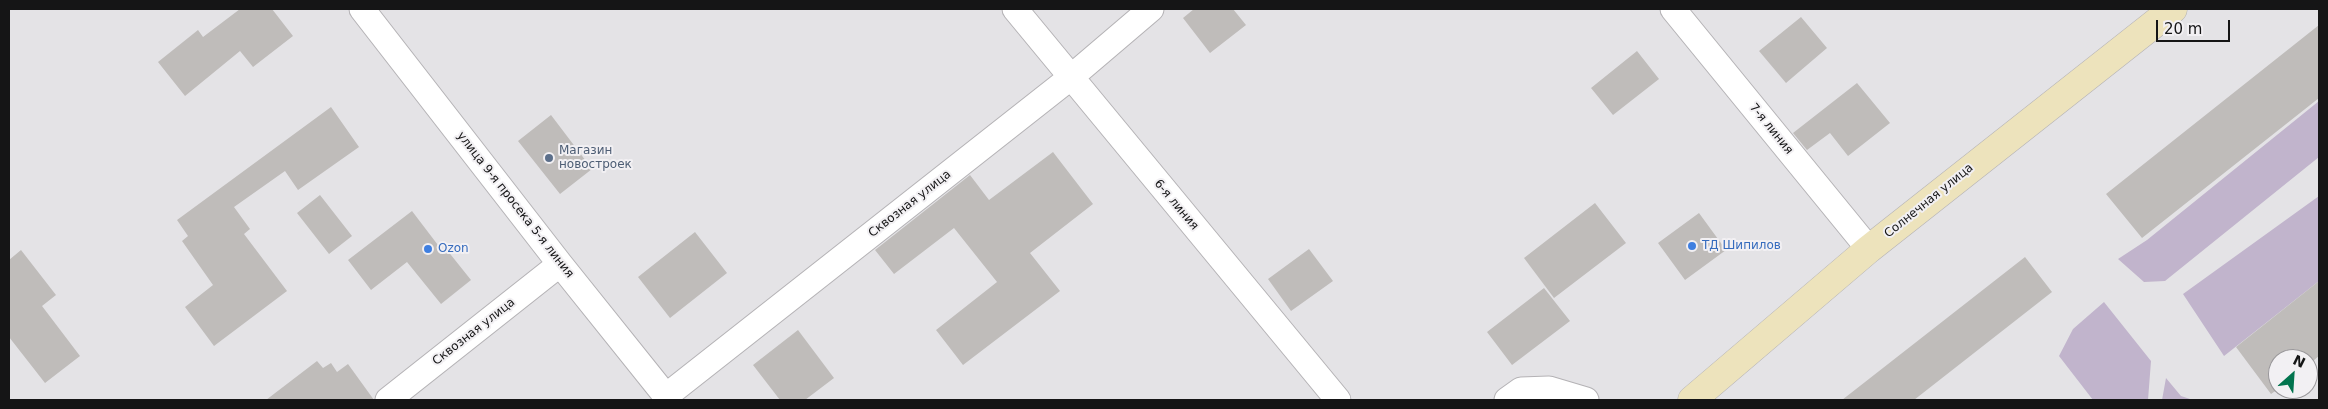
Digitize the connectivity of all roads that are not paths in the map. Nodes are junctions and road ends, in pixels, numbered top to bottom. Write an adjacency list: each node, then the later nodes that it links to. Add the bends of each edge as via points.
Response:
1 (362, 9): 8 (street, улица 9-я просека 5-я линия)
2 (1015, 9): 6 (street, 6-я линия)
3 (1151, 9): 6 (street, Сквозная улица)
4 (1673, 9): 7 (street, 7-я линия)
5 (2173, 9): 7 (main road, Солнечная улица)
6 (1070, 78): 9 (street, Сквозная улица); 11 (street, 6-я линия)
7 (1869, 250): 14 (main road, Солнечная улица)
8 (560, 264): 9 (street, улица 9-я просека 5-я линия); 10 (street, Сквозная улица)
9 (668, 398)
10 (388, 400)
11 (1338, 400)
12 (1507, 400): 13 (street, via 1521,390 1549,389)
13 (1586, 400)
14 (1692, 400)

